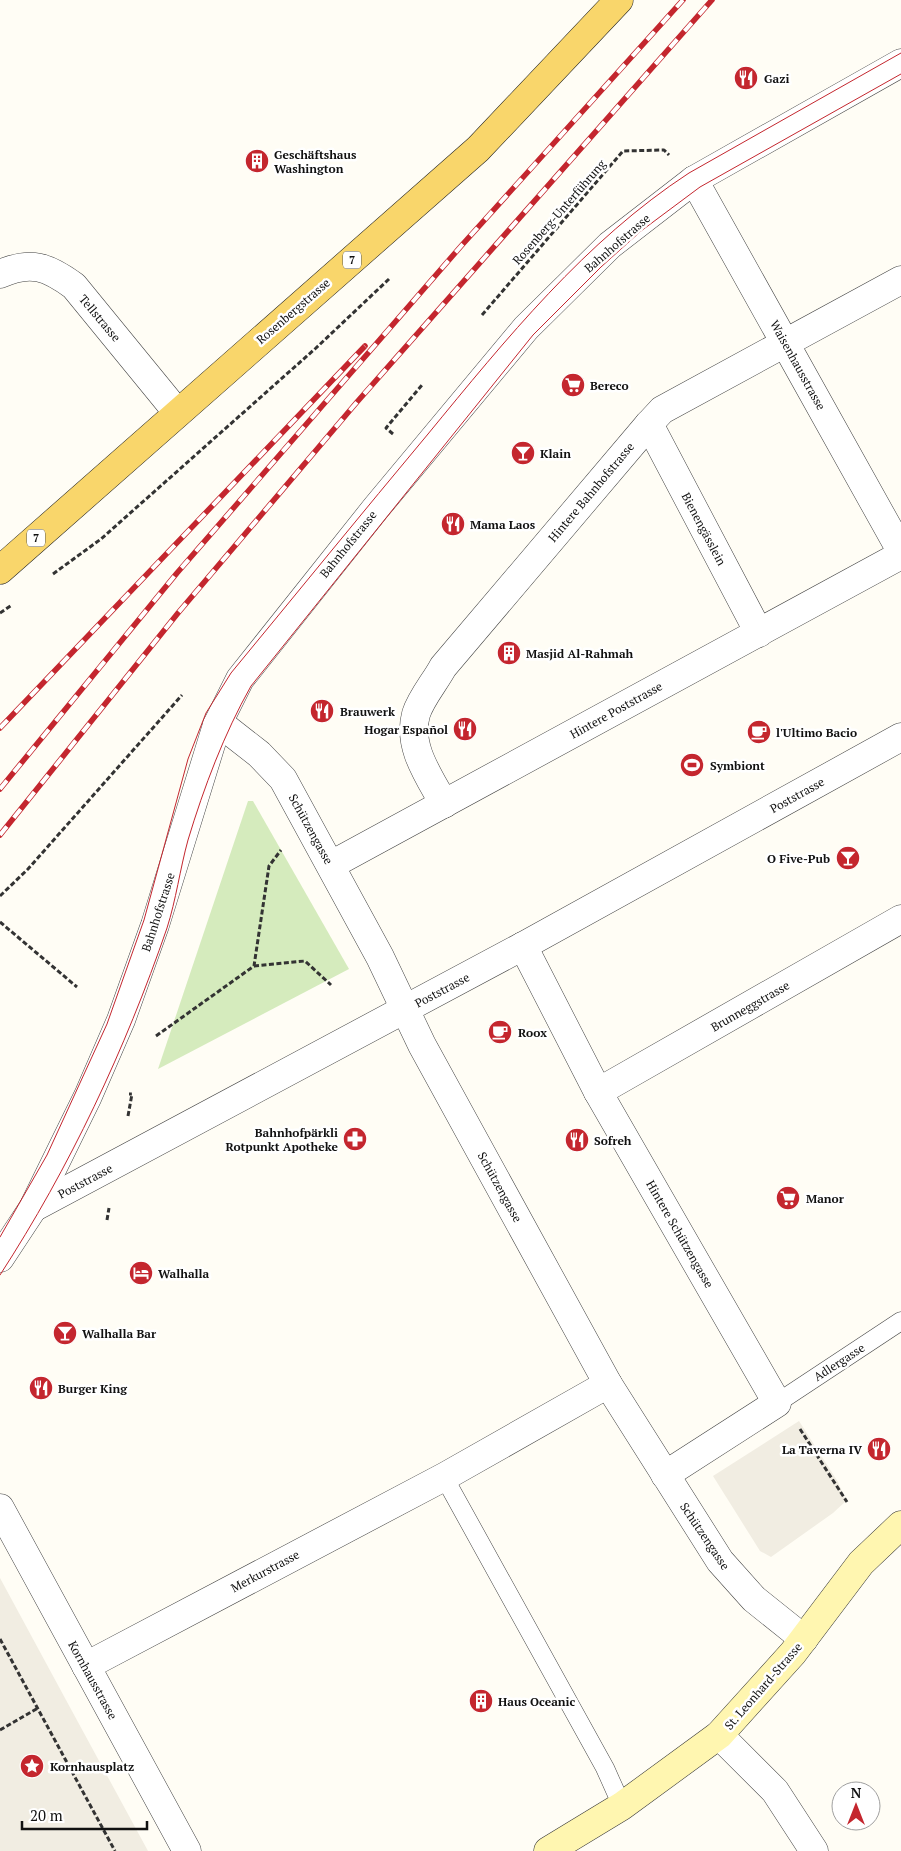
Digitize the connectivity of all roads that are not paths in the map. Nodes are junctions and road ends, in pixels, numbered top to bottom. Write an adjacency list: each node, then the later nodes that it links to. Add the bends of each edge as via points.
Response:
1 (606, 6): 7 (main road, Rosenbergstrasse / 7, via 478,149)
2 (901, 63): 3 (street, Bahnhofstrasse)
3 (694, 180): 6 (street, Waisenhausstrasse); 13 (street, Bahnhofstrasse, via 610,245 526,328 376,508 240,679)
4 (0, 274): 7 (street, Tellstrasse, via 14,268 34,267 54,272 74,286)
5 (901, 280): 6 (street, Hintere Bahnhofstrasse)
6 (786, 342): 8 (street, Hintere Bahnhofstrasse, via 662,410); 9 (street, Waisenhausstrasse)
7 (177, 412): 11 (main road, Rosenbergstrasse / 7)
8 (649, 424): 12 (street, Bienengässlein); 15 (street, Hintere Bahnhofstrasse, via 443,667 416,713 413,732 416,750)
9 (901, 551)
10 (901, 555): 12 (street, Hintere Poststrasse)
11 (0, 570)
12 (758, 633): 15 (street, Hintere Poststrasse)
13 (217, 725): 16 (street, Schützengasse, via 228,729 259,754 283,779); 21 (street, Bahnhofstrasse, via 155,925 121,1020)
14 (901, 738): 18 (street, Poststrasse)
15 (444, 804): 16 (street, Hintere Poststrasse)
16 (331, 865): 19 (street, Schützengasse)
17 (901, 919): 20 (street, Brunneggstrasse)
18 (523, 946): 19 (street, Poststrasse); 20 (street, Hintere Schützengasse)
19 (405, 1010): 21 (street, Poststrasse); 24 (street, Schützengasse)
20 (598, 1092): 25 (street, Hintere Schützengasse)
21 (33, 1208): 22 (street, Poststrasse)
22 (0, 1258)
23 (901, 1321): 25 (lane, Adlergasse)
24 (608, 1384): 26 (street, Schützengasse); 27 (street, Merkurstrasse)
25 (777, 1403): 26 (street)
26 (666, 1475): 30 (street, Schützengasse, via 720,1561 745,1590)
27 (444, 1477): 31 (street, Merkurstrasse); 33 (lane, via 605,1768)
28 (0, 1508): 31 (street, Kornhausstrasse)
29 (901, 1525): 30 (main road, St. Leonhard-Strasse, via 862,1563)
30 (804, 1639): 32 (main road, St. Leonhard-Strasse)
31 (86, 1666): 34 (street, Kornhausstrasse)
32 (719, 1735): 33 (main road, St. Leonhard-Strasse); 36 (street, via 775,1791)
33 (622, 1806): 35 (main road, St. Leonhard-Strasse)
34 (187, 1851)
35 (548, 1851)
36 (814, 1851)

